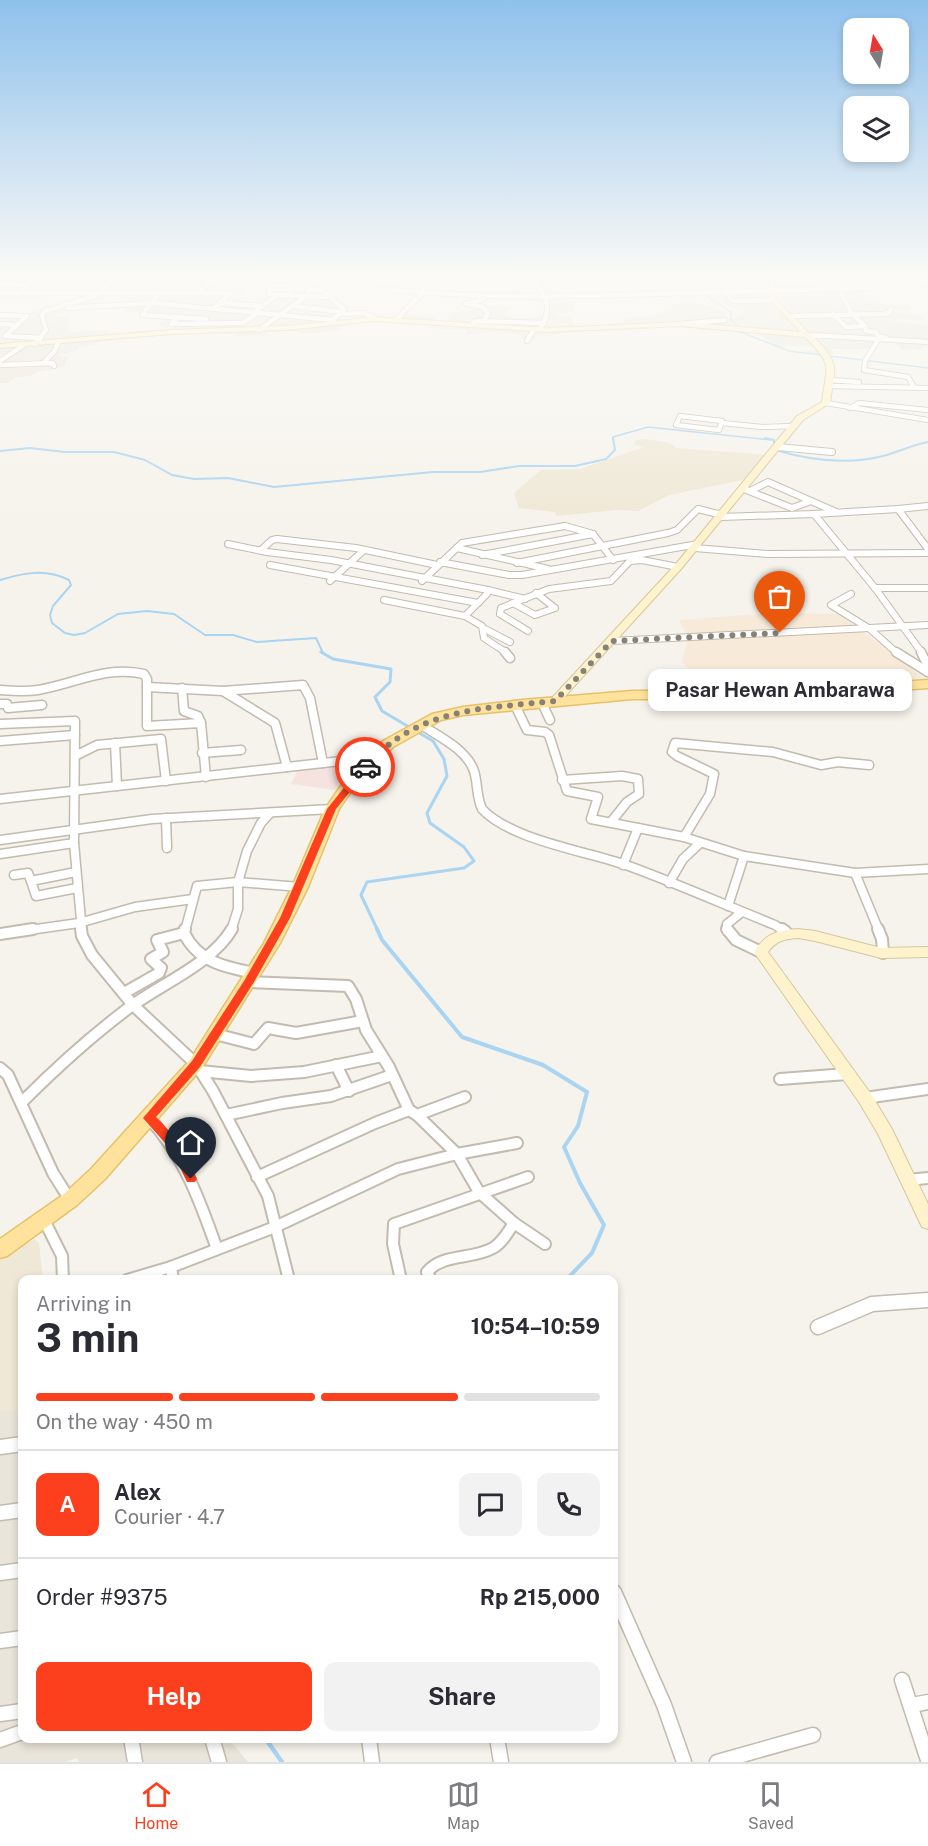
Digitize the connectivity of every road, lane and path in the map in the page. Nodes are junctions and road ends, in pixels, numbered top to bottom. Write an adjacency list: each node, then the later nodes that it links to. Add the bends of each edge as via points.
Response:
1 (49, 357): 5 (street)
2 (828, 357): 8 (street)
3 (868, 357): 9 (street, via 866,371 908,377)
4 (0, 363): 5 (street)
5 (43, 363): 6 (street, via 55,363)
6 (54, 366)
7 (869, 382): 8 (street)
8 (829, 383): 9 (street, via 878,391); 12 (street)
9 (914, 387): 10 (street)
10 (927, 389)
11 (884, 402): 14 (street, via 859,403); 15 (street); 16 (street)
12 (826, 403): 14 (street); 19 (street, via 805,414)
13 (928, 403): 15 (street, via 924,403)
14 (850, 408): 16 (street)
15 (928, 410)
16 (887, 414): 17 (street)
17 (928, 420)
18 (722, 423): 18 (street, via 718,430 675,424 680,416); 19 (street)
19 (795, 426): 20 (street)
20 (776, 449): 21 (street); 22 (street)
21 (832, 452)
22 (747, 490): 23 (street, via 792,508); 23 (street, via 768,482); 28 (street)
23 (811, 501): 26 (street)
24 (928, 507): 25 (street)
25 (898, 509): 26 (street); 36 (street)
26 (839, 513): 27 (street)
27 (814, 514): 28 (street); 37 (street)
28 (721, 516): 32 (street); 33 (street, via 696,509 673,532)
29 (593, 534): 30 (street, via 565,526); 33 (street); 38 (street)
30 (461, 543): 38 (street); 41 (street)
31 (228, 544): 34 (street)
32 (696, 546): 37 (street, via 768,554); 39 (street); 44 (street)
33 (604, 547): 39 (street); 42 (street)
34 (261, 550): 35 (street, via 277,539); 40 (street)
35 (364, 550): 40 (street); 41 (street)
36 (928, 551): 37 (street)
37 (845, 553): 49 (street)
38 (482, 555): 42 (street)
39 (614, 560): 45 (street)
40 (347, 563): 46 (street); 47 (street)
41 (438, 563): 45 (street, via 509,575); 47 (street)
42 (517, 563): 45 (street)
43 (270, 565): 46 (street)
44 (678, 567): 48 (street, via 634,560); 66 (street)
45 (554, 570)
46 (332, 578): 51 (street)
47 (426, 578): 51 (street); 52 (street)
48 (611, 581): 53 (street); 54 (street)
49 (875, 588): 50 (street); 62 (street)
50 (928, 588)
51 (413, 590): 58 (street)
52 (488, 590): 56 (street); 58 (street)
53 (605, 590)
54 (536, 593): 56 (street); 59 (street, via 555,608 535,615)
55 (851, 594): 64 (street, via 831,605)
56 (525, 598): 59 (street)
57 (384, 600): 60 (street)
58 (478, 603): 60 (street)
59 (513, 603): 65 (street, via 499,612)
60 (465, 616): 63 (street)
61 (927, 624): 62 (street)
62 (903, 627): 64 (street); 69 (street)
63 (483, 628): 67 (street); 68 (street, via 484,638)
64 (870, 630): 66 (street); 70 (street, via 903,658)
65 (528, 631)
66 (612, 641): 77 (street)
67 (510, 642)
68 (510, 658)
69 (928, 666)
70 (928, 672)
71 (928, 684): 77 (main road, via 771,695 632,695)
72 (147, 687): 73 (street); 75 (street, via 144,674 129,671 38,690); 82 (street, via 147,726)
73 (182, 687): 76 (street); 82 (street, via 184,711 198,716)
74 (0, 690): 75 (street)
75 (13, 691): 78 (street)
76 (223, 691): 91 (street, via 306,686); 94 (street, via 275,723)
77 (548, 702): 80 (main road); 81 (street)
78 (4, 704): 79 (street, via 8,708)
79 (42, 705)
80 (515, 705): 84 (main road, via 454,713); 96 (street, via 527,729 549,735)
81 (550, 720)
82 (201, 723): 89 (street)
83 (0, 724): 85 (street, via 74,720)
84 (417, 728): 92 (main road, via 388,744); 114 (street, via 464,756 476,774 478,800 484,812 549,842)
85 (75, 735): 86 (street); 90 (street)
86 (0, 741)
87 (115, 743): 90 (street, via 91,746); 97 (street, via 160,739); 98 (street)
88 (241, 750): 89 (street)
89 (202, 753): 95 (street)
90 (75, 756): 99 (street)
91 (323, 763): 92 (street); 94 (street)
92 (369, 763): 101 (main road)
93 (869, 765): 107 (street, via 821,765 773,752 675,743 672,752 677,757 714,774 710,794)
94 (287, 767): 95 (street)
95 (206, 777): 97 (street)
96 (562, 780): 104 (street, via 567,791 598,797 591,819); 104 (street, via 622,776 638,779 639,794)
97 (166, 781): 98 (street)
98 (117, 786): 99 (street)
99 (76, 791): 100 (street); 106 (street)
100 (0, 799)
101 (332, 809): 102 (street); 122 (main road)
102 (270, 813): 103 (street); 120 (street, via 250,844)
103 (166, 818): 106 (street); 111 (street)
104 (611, 822): 105 (street)
105 (638, 828): 107 (street); 114 (street)
106 (74, 829): 108 (street); 109 (street)
107 (684, 837): 110 (street)
108 (0, 840)
109 (74, 843): 112 (street); 116 (street)
110 (699, 844): 113 (street); 121 (street, via 683,859)
111 (167, 848)
112 (0, 854)
113 (744, 856): 117 (street); 125 (street)
114 (623, 864): 121 (street)
115 (928, 868): 117 (street)
116 (76, 873): 119 (street); 123 (street)
117 (855, 873): 133 (street)
118 (14, 874): 119 (street, via 28,873)
119 (32, 881): 123 (street, via 36,896)
120 (238, 882): 122 (street); 124 (street, via 198,885); 134 (street, via 238,909 231,931 218,950)
121 (669, 883): 125 (street)
122 (300, 886): 135 (main road)
123 (76, 888): 127 (street)
124 (193, 898): 127 (street, via 135,907); 129 (street)
125 (729, 906): 126 (street)
126 (742, 912): 128 (street); 131 (street, via 727,924 727,932)
127 (79, 922): 130 (street); 136 (street, via 92,955)
128 (786, 932): 131 (street, via 763,945); 133 (street)
129 (184, 933): 134 (street, via 191,947); 136 (street, via 157,940 163,952 151,959 161,968 159,973)
130 (0, 934)
131 (761, 952): 144 (street)
132 (928, 952): 133 (street)
133 (884, 953)
134 (205, 959): 135 (street); 137 (street)
135 (251, 977): 138 (street, via 345,984 356,999); 139 (main road)
136 (124, 993): 137 (street)
137 (133, 1005): 142 (street); 151 (street)
138 (363, 1021): 139 (street, via 296,1033 265,1029 254,1044); 140 (street)
139 (215, 1034): 142 (main road)
140 (382, 1056): 141 (street); 145 (street)
141 (336, 1065): 142 (street, via 251,1076); 148 (street)
142 (198, 1067): 153 (street); 154 (main road)
143 (0, 1068): 151 (street)
144 (847, 1074): 146 (street); 150 (street)
145 (392, 1075): 148 (street); 152 (street)
146 (780, 1079)
147 (928, 1089): 150 (street)
148 (349, 1091): 153 (street)
149 (465, 1097): 152 (street)
150 (865, 1098): 160 (street)
151 (22, 1102): 162 (street, via 53,1173)
152 (413, 1113): 156 (street); 157 (street, via 375,1123)
153 (226, 1115): 157 (street)
154 (149, 1118): 162 (main road); 168 (street, via 177,1149)
155 (517, 1143): 156 (street)
156 (457, 1154): 161 (street); 166 (street, via 398,1169)
157 (257, 1177): 166 (street, via 268,1196)
158 (528, 1177): 161 (street)
159 (928, 1178): 160 (street)
160 (908, 1180): 164 (street)
161 (479, 1192): 165 (street); 173 (street, via 394,1224 393,1244)
162 (70, 1200): 163 (main road)
163 (44, 1220): 169 (main road); 171 (street, via 62,1256)
164 (928, 1222)
165 (514, 1223): 167 (street); 174 (street, via 492,1250 454,1258 427,1270)
166 (275, 1227): 168 (street); 172 (street)
167 (545, 1244)
168 (217, 1249): 170 (street)
169 (0, 1250)
170 (172, 1273)
171 (63, 1275)
172 (288, 1275)
173 (400, 1275)
174 (429, 1275)
175 (928, 1300): 176 (street, via 872,1304)
176 (818, 1327)
177 (18, 1445): 178 (street)
178 (0, 1447)
179 (18, 1511): 180 (street)
180 (0, 1513)
181 (18, 1570): 182 (street)
182 (0, 1573)
183 (618, 1601): 203 (street, via 664,1705)
184 (18, 1639): 185 (street)
185 (0, 1641)
186 (903, 1680): 188 (street)
187 (928, 1702): 188 (street)
188 (912, 1705): 198 (street)
189 (18, 1712): 190 (street)
190 (0, 1714)
191 (18, 1733): 193 (street)
192 (813, 1735): 204 (street)
193 (0, 1740)
194 (132, 1743): 199 (street)
195 (213, 1743): 200 (street)
196 (370, 1743): 201 (street)
197 (498, 1743): 202 (street)
198 (928, 1760)
199 (135, 1762)
200 (219, 1762)
201 (372, 1762)
202 (501, 1762)
203 (684, 1762)
204 (717, 1762)

